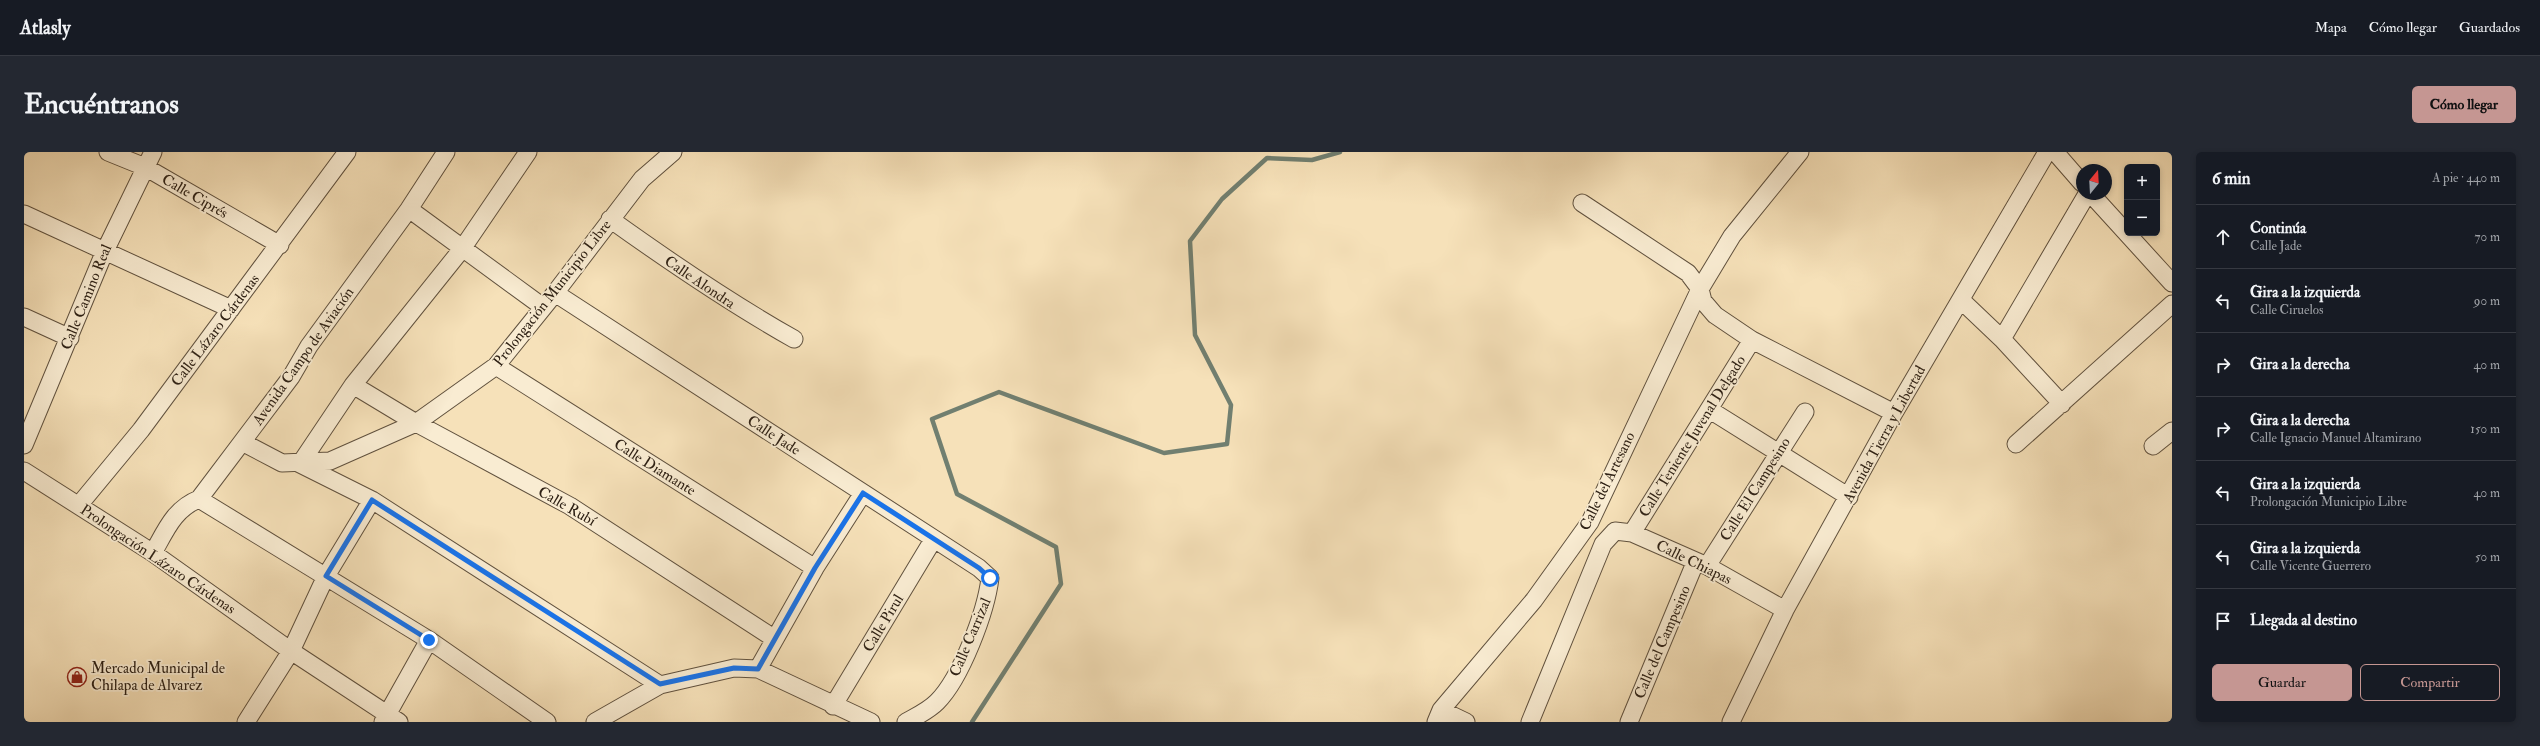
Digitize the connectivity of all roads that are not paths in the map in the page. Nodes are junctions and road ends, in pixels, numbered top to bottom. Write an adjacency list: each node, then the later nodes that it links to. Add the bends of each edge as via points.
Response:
1 (108, 152): 10 (street, Calle Ciprés)
2 (153, 152): 10 (street, Calle Camino Real)
3 (347, 152): 18 (street, Calle Lázaro Cárdenas)
4 (446, 152): 15 (street, Avenida Campo de Aviación)
5 (673, 152): 17 (street, Prolongación Municipio Libre, via 642,179)
6 (1800, 152): 22 (street, Calle del Artesano, via 1732,236)
7 (2047, 152): 24 (street, Avenida Tierra y Libertad)
8 (2055, 152): 11 (street)
9 (526, 153): 19 (street)
10 (145, 167): 18 (street, Calle Ciprés); 20 (street, Calle Camino Real)
11 (2076, 176)
12 (2083, 200): 31 (street)
13 (2096, 200): 21 (street)
14 (1582, 203): 22 (street, via 1688,273)
15 (408, 209): 19 (street); 41 (street, Avenida Campo de Aviación)
16 (24, 214): 20 (street)
17 (610, 219): 23 (street, Prolongación Municipio Libre); 30 (street, Calle Alondra, via 688,275 750,315)
18 (280, 245): 27 (street, Calle Lázaro Cárdenas)
19 (462, 249): 26 (street); 34 (street)
20 (104, 252): 27 (street); 29 (street, Calle Camino Real)
21 (2172, 283)
22 (1700, 289): 32 (street, via 1703,301 1715,315); 67 (street, Calle del Artesano, via 1590,522 1534,600)
23 (555, 293): 26 (street, Prolongación Municipio Libre); 48 (street, Calle Jade)
24 (1961, 300): 31 (street); 38 (street, Avenida Tierra y Libertad)
25 (2172, 304): 35 (street)
26 (542, 307): 33 (street, Prolongación Municipio Libre)
27 (231, 309): 52 (street, Calle Lázaro Cárdenas, via 141,430)
28 (24, 317): 29 (street)
29 (70, 338): 43 (street, Calle Camino Real)
30 (794, 339)
31 (2002, 339): 35 (street)
32 (1752, 340): 36 (street, Calle Teniente Juvenal Delgado); 38 (street)
33 (496, 366): 39 (street, Prolongación Municipio Libre); 57 (street, Calle Diamante)
34 (353, 386): 39 (street, Calle Rubí); 46 (street)
35 (2062, 404): 42 (street)
36 (1710, 410): 45 (street); 53 (street, Calle Teniente Juvenal Delgado)
37 (1805, 412): 45 (street, Calle El Campesino)
38 (1894, 413): 49 (street, Avenida Tierra y Libertad)
39 (416, 423): 46 (street, Prolongación Municipio Libre, via 330,461); 61 (street, Calle Rubí, via 570,506)
40 (2172, 431): 44 (street)
41 (242, 442): 46 (street, Prolongación Municipio Libre, via 282,463); 50 (street, Avenida Campo de Aviación)
42 (2016, 444)
43 (24, 445)
44 (2154, 446)
45 (1779, 451): 49 (street); 56 (street, Calle El Campesino)
46 (300, 464): 51 (street)
47 (24, 471): 52 (street, Prolongación Lázaro Cárdenas)
48 (863, 493): 54 (street, Calle Jade); 57 (street)
49 (1849, 497): 60 (street, Avenida Tierra y Libertad)
50 (199, 499): 55 (street, Avenida Campo de Aviación, via 186,504 174,516); 58 (street)
51 (372, 500): 58 (street); 65 (street)
52 (79, 505): 55 (street, Prolongación Lázaro Cárdenas)
53 (1632, 533): 56 (street, Calle Chiapas); 75 (street, Calle Chiapas, via 1615,531 1603,544)
54 (933, 540): 59 (street, Calle Jade, via 979,568); 66 (street, Calle Pirul)
55 (154, 553): 63 (street, Prolongación Lázaro Cárdenas)
56 (1701, 565): 60 (street, Calle Chiapas); 76 (street, Calle del Campesino)
57 (815, 568): 61 (street)
58 (326, 576): 62 (street); 63 (street)
59 (990, 578): 73 (street, Calle Carrizal, via 988,600 956,676 938,701 924,713)
60 (1785, 610): 77 (street, Avenida Tierra y Libertad)
61 (775, 639): 64 (street)
62 (429, 640): 68 (street); 70 (street)
63 (291, 651): 68 (street, Prolongación Lázaro Cárdenas); 69 (street)
64 (758, 669): 65 (street, via 734,668); 66 (street)
65 (660, 684): 71 (street)
66 (833, 706): 72 (street)
67 (1439, 716): 74 (street)
68 (390, 719)
69 (246, 722)
70 (547, 722)
71 (595, 722)
72 (871, 722)
73 (906, 722)
74 (1466, 722)
75 (1530, 722)
76 (1629, 722)
77 (1730, 722)

